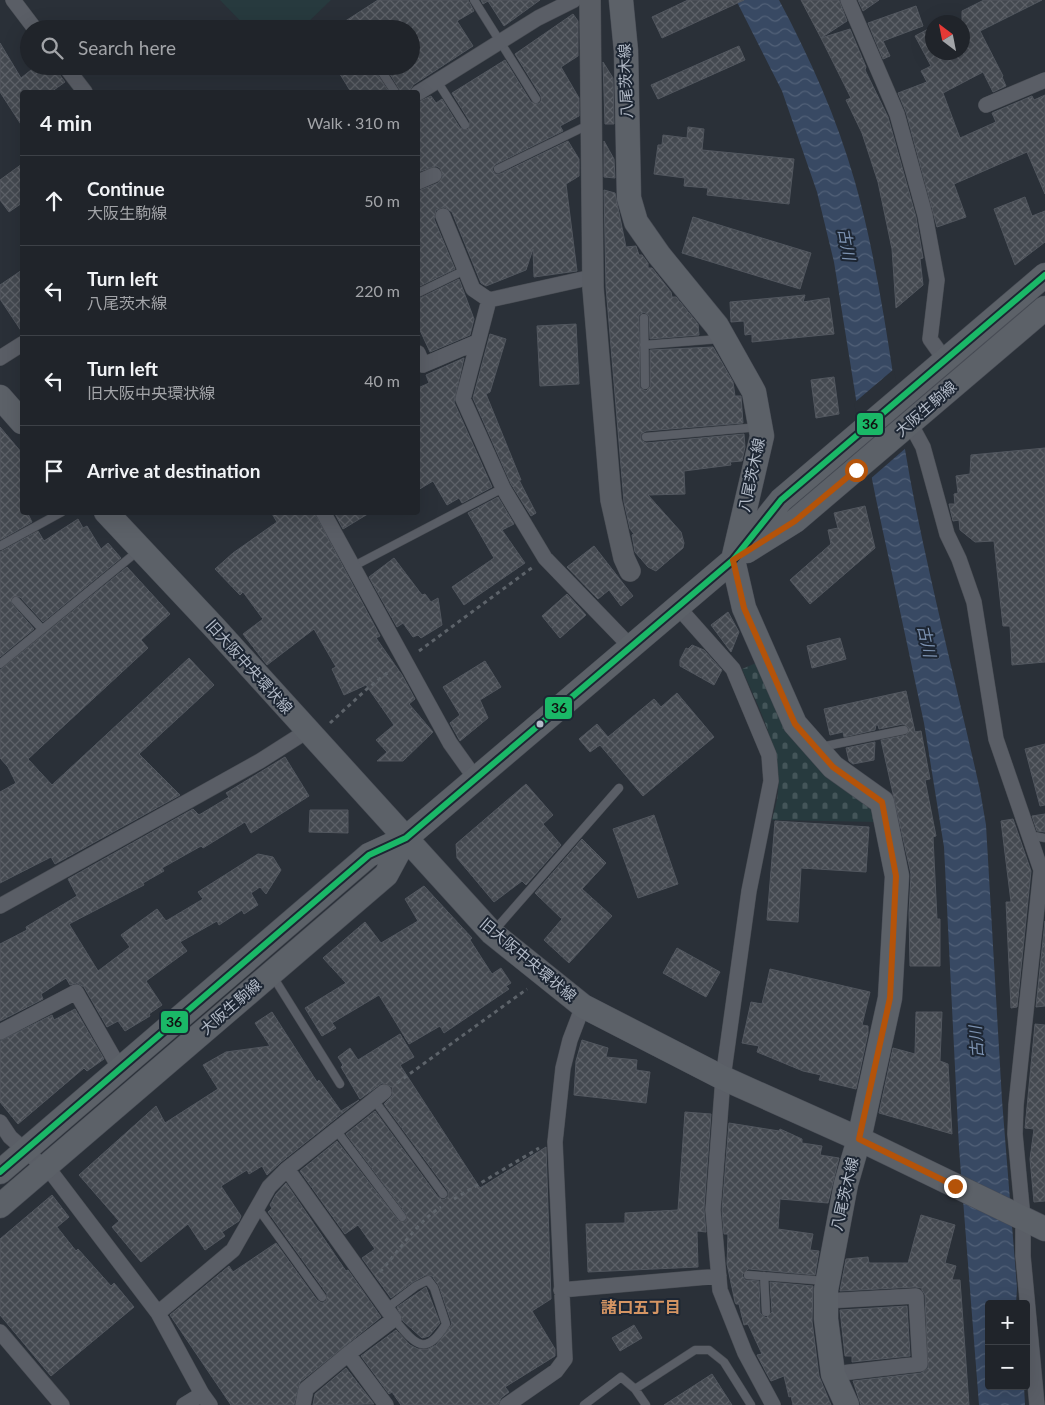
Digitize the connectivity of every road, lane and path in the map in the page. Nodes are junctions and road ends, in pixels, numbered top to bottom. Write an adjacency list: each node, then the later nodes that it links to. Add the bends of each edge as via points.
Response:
1 (13, 0): 7 (street)
2 (474, 0): 8 (lane)
3 (574, 0): 8 (street)
4 (590, 0): 18 (street)
5 (621, 0): 31 (main road, 八尾茨木線, via 626,51 629,198 636,222)
6 (848, 0): 37 (street, via 898,114 925,215 937,280 930,339)
7 (28, 20)
8 (500, 42): 12 (street); 16 (lane)
9 (72, 75): 13 (street)
10 (384, 75): 14 (lane)
11 (1045, 80): 17 (street)
12 (437, 81): 15 (street); 19 (lane)
13 (83, 90)
14 (394, 90)
15 (420, 92)
16 (536, 99)
17 (986, 105)
18 (590, 124): 20 (lane); 26 (street)
19 (465, 125)
20 (498, 169)
21 (434, 175): 22 (street)
22 (420, 181)
23 (443, 216): 24 (street)
24 (465, 270): 27 (lane); 28 (street, via 473,289)
25 (1045, 275): 37 (main road, 大阪生駒線)
26 (592, 277): 28 (street); 53 (street, via 611,500)
27 (420, 292)
28 (489, 300): 32 (street)
29 (1045, 308): 41 (main road, 大阪生駒線)
30 (644, 318): 34 (lane)
31 (724, 338): 34 (lane); 42 (main road, 八尾茨木線, via 754,392)
32 (477, 342): 36 (street, via 423,365); 44 (street, via 463,399)
33 (20, 345): 35 (street)
34 (644, 345): 38 (lane)
35 (0, 358)
36 (420, 358)
37 (944, 360): 51 (main road, 大阪生駒線, via 781,500)
38 (645, 385)
39 (0, 397): 40 (main road)
40 (20, 420)
41 (910, 423): 51 (main road, 大阪生駒線, via 795,521); 65 (street, via 923,447 947,534 974,602 996,738)
42 (760, 427): 43 (lane); 51 (main road, 八尾茨木線, via 762,436)
43 (646, 437)
44 (504, 488): 50 (street); 52 (lane)
45 (57, 515): 48 (lane)
46 (109, 515): 49 (main road, 旧大阪中央環状線)
47 (325, 515): 52 (street)
48 (0, 546)
49 (140, 549): 56 (lane); 61 (main road, 旧大阪中央環状線)
50 (545, 558): 57 (street); 58 (path)
51 (733, 560): 55 (main road, 大阪生駒線); 62 (main road, 八尾茨木線, via 744,608 795,724)
52 (352, 568): 58 (street)
53 (630, 571)
54 (16, 601): 56 (lane)
55 (677, 606): 57 (main road, 大阪生駒線); 75 (street, via 733,669 769,755 771,781 749,891)
56 (42, 629): 59 (lane)
57 (630, 646): 63 (main road, 大阪生駒線)
58 (404, 660): 61 (path); 63 (street, via 450,743)
59 (0, 664)
60 (904, 730): 62 (lane)
61 (310, 734): 66 (main road, 旧大阪中央環状線); 68 (street)
62 (816, 748): 81 (main road, 八尾茨木線, via 833,767 882,802 896,876 890,998)
63 (475, 778): 66 (main road, 大阪生駒線)
64 (619, 788): 69 (lane)
65 (1029, 835): 67 (lane); 89 (street, via 1041,870 1016,1105)
66 (406, 838): 69 (main road, 旧大阪中央環状線); 70 (main road, 大阪生駒線, via 386,875); 74 (main road, 大阪生駒線, via 369,855)
67 (1045, 838)
68 (0, 906)
69 (492, 934): 71 (main road, 旧大阪中央環状線)
70 (271, 973): 76 (lane); 83 (main road, 大阪生駒線)
71 (545, 976): 72 (main road, 旧大阪中央環状線); 77 (path)
72 (583, 1006): 75 (main road, 旧大阪中央環状線); 80 (street, via 563,1068)
73 (0, 1032): 74 (street, via 76,992)
74 (120, 1069): 82 (main road, 大阪生駒線)
75 (723, 1078): 81 (main road, 旧大阪中央環状線); 93 (street, via 713,1210)
76 (340, 1084)
77 (379, 1096): 79 (street); 86 (lane)
78 (0, 1122): 82 (street)
79 (336, 1130): 84 (street); 90 (lane)
80 (556, 1138): 95 (path, via 435,1210); 96 (street)
81 (859, 1139): 89 (main road, 旧大阪中央環状線); 97 (main road, 八尾茨木線, via 846,1184)
82 (26, 1152): 83 (street); 85 (main road, 大阪生駒線)
83 (44, 1167): 87 (main road, 大阪生駒線); 100 (street)
84 (287, 1169): 88 (street, via 269,1187); 95 (street)
85 (0, 1172)
86 (443, 1194)
87 (0, 1206)
88 (258, 1207): 98 (lane); 100 (street, via 233,1250)
89 (1018, 1216): 91 (main road, 旧大阪中央環状線); 118 (street)
90 (402, 1217)
91 (1045, 1229)
92 (748, 1275): 94 (lane)
93 (719, 1276): 96 (street); 116 (street, via 720,1290 745,1353)
94 (764, 1276): 97 (lane); 99 (lane)
95 (370, 1283): 101 (street)
96 (561, 1290): 107 (street, via 565,1359)
97 (827, 1291): 104 (main road, 八尾茨木線, via 826,1319); 104 (street, via 916,1296 920,1364)
98 (322, 1296)
99 (766, 1312)
100 (158, 1313): 106 (street)
101 (391, 1314): 101 (lane, via 416,1286 428,1280 434,1288 446,1324 437,1338 426,1344 413,1342); 103 (street)
102 (0, 1332): 108 (street)
103 (348, 1354): 110 (street, via 306,1389); 111 (street)
104 (833, 1374): 117 (main road, 八尾茨木線)
105 (635, 1389): 113 (lane, via 621,1377); 114 (lane); 115 (lane, via 696,1350 709,1350 724,1362)
106 (206, 1400): 109 (street)
107 (523, 1401): 112 (street)
108 (62, 1405)
109 (184, 1405)
110 (303, 1405)
111 (386, 1405)
112 (507, 1405)
113 (584, 1405)
114 (646, 1405)
115 (751, 1405)
116 (773, 1405)
117 (847, 1405)
118 (1037, 1405)

